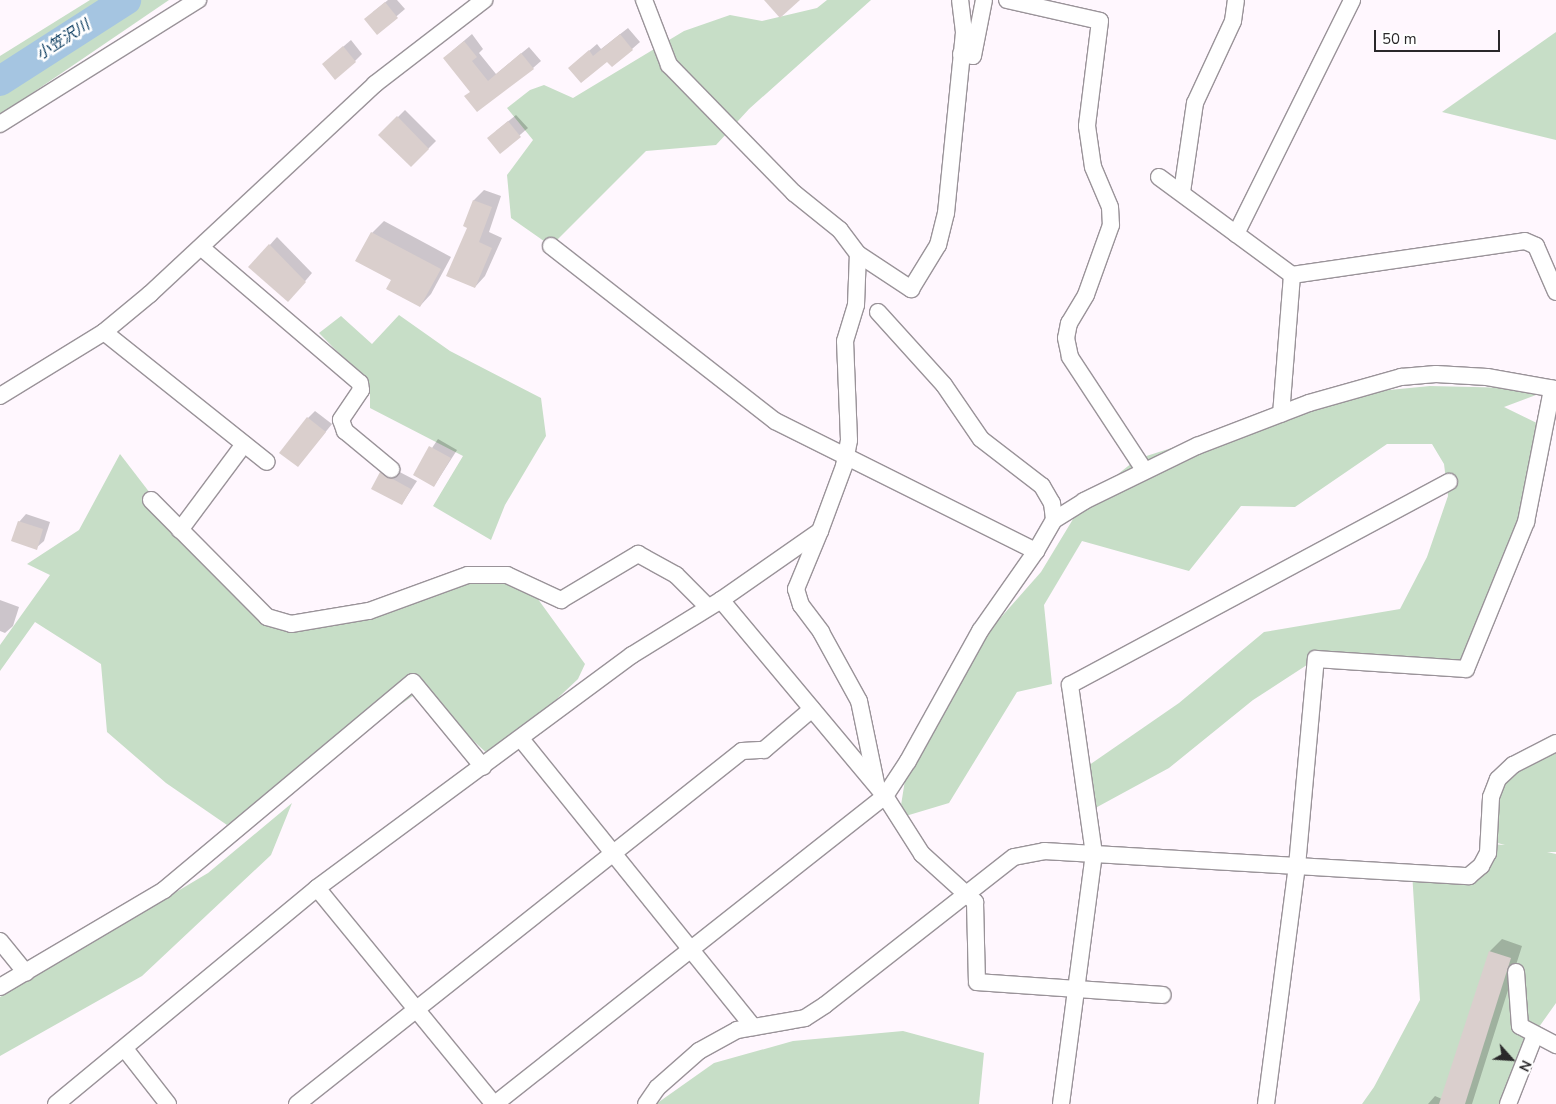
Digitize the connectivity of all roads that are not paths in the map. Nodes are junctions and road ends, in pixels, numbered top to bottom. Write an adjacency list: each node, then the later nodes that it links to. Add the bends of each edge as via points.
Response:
1 (198, 0): 10 (street)
2 (484, 0): 15 (street, via 375,84)
3 (644, 0): 16 (street, via 669,65 794,193 840,230)
4 (960, 0): 9 (street, via 964,32)
5 (984, 0): 9 (street, via 972,56)
6 (1007, 0): 28 (street, via 1100,22 1087,126 1094,167 1110,207 1111,225 1086,295 1069,323 1066,338 1070,357)
7 (1236, 0): 12 (street, via 1233,21 1195,103)
8 (1352, 0): 13 (street)
9 (961, 54): 16 (street, via 946,213 938,245 911,289)
10 (0, 124)
11 (1159, 177): 12 (street)
12 (1182, 192): 13 (street)
13 (1236, 234): 17 (street)
14 (551, 246): 25 (street, via 775,421)
15 (203, 249): 20 (street); 27 (street, via 360,383 361,390 341,420 345,431)
16 (858, 254): 25 (street, via 856,306 845,341 849,440)
17 (1292, 275): 18 (street, via 1525,241 1536,246); 23 (street)
18 (1556, 292)
19 (878, 312): 31 (street, via 944,385 981,439 1042,486 1052,503)
20 (104, 332): 22 (street); 24 (street)
21 (1554, 394): 23 (street, via 1488,377 1402,376); 43 (street, via 1526,522 1466,669 1316,659)
22 (0, 396)
23 (1281, 414): 28 (street, via 1197,446)
24 (244, 444): 26 (street); 32 (street)
25 (846, 455): 33 (street); 34 (street)
26 (267, 462)
27 (391, 469)
28 (1145, 471): 31 (street, via 1084,500)
29 (1449, 482): 42 (street, via 1070,685)
30 (151, 500): 32 (street)
31 (1054, 520): 34 (street)
32 (180, 530): 35 (street, via 267,617 291,624 369,611 468,575 507,575 561,600 638,554 676,576)
33 (820, 531): 35 (street); 40 (street, via 796,589 801,605 821,632 859,702)
34 (1036, 551): 40 (street, via 980,631 908,762)
35 (714, 604): 36 (street); 37 (street, via 632,655)
36 (812, 709): 40 (street); 41 (street, via 764,750 742,750)
37 (521, 739): 39 (street); 41 (street)
38 (1556, 743): 43 (street, via 1513,765 1498,779 1491,797 1488,852 1481,866 1469,876)
39 (482, 767): 44 (street); 49 (street, via 413,682 164,890)
40 (881, 790): 45 (street, via 922,854); 47 (street)
41 (614, 853): 47 (street); 53 (street)
42 (1094, 854): 43 (street); 45 (street, via 1044,851 1014,857); 51 (street)
43 (1297, 866): 64 (street)
44 (317, 888): 53 (street); 57 (street)
45 (966, 895): 51 (street, via 975,902 977,982); 54 (street, via 805,1018)
46 (0, 941): 49 (street)
47 (692, 948): 54 (street); 61 (street)
48 (1516, 972): 55 (street, via 1520,1026)
49 (26, 973): 50 (street)
50 (0, 988)
51 (1076, 989): 52 (street); 63 (street)
52 (1162, 995)
53 (417, 1009): 60 (street); 61 (street)
54 (753, 1027): 62 (street, via 737,1030 699,1051 658,1088)
55 (1535, 1035): 56 (street); 65 (street)
56 (1556, 1045)
57 (125, 1049): 58 (street); 59 (street)
58 (56, 1104)
59 (168, 1104)
60 (297, 1104)
61 (494, 1104)
62 (646, 1104)
63 (1061, 1104)
64 (1266, 1104)
65 (1508, 1104)

